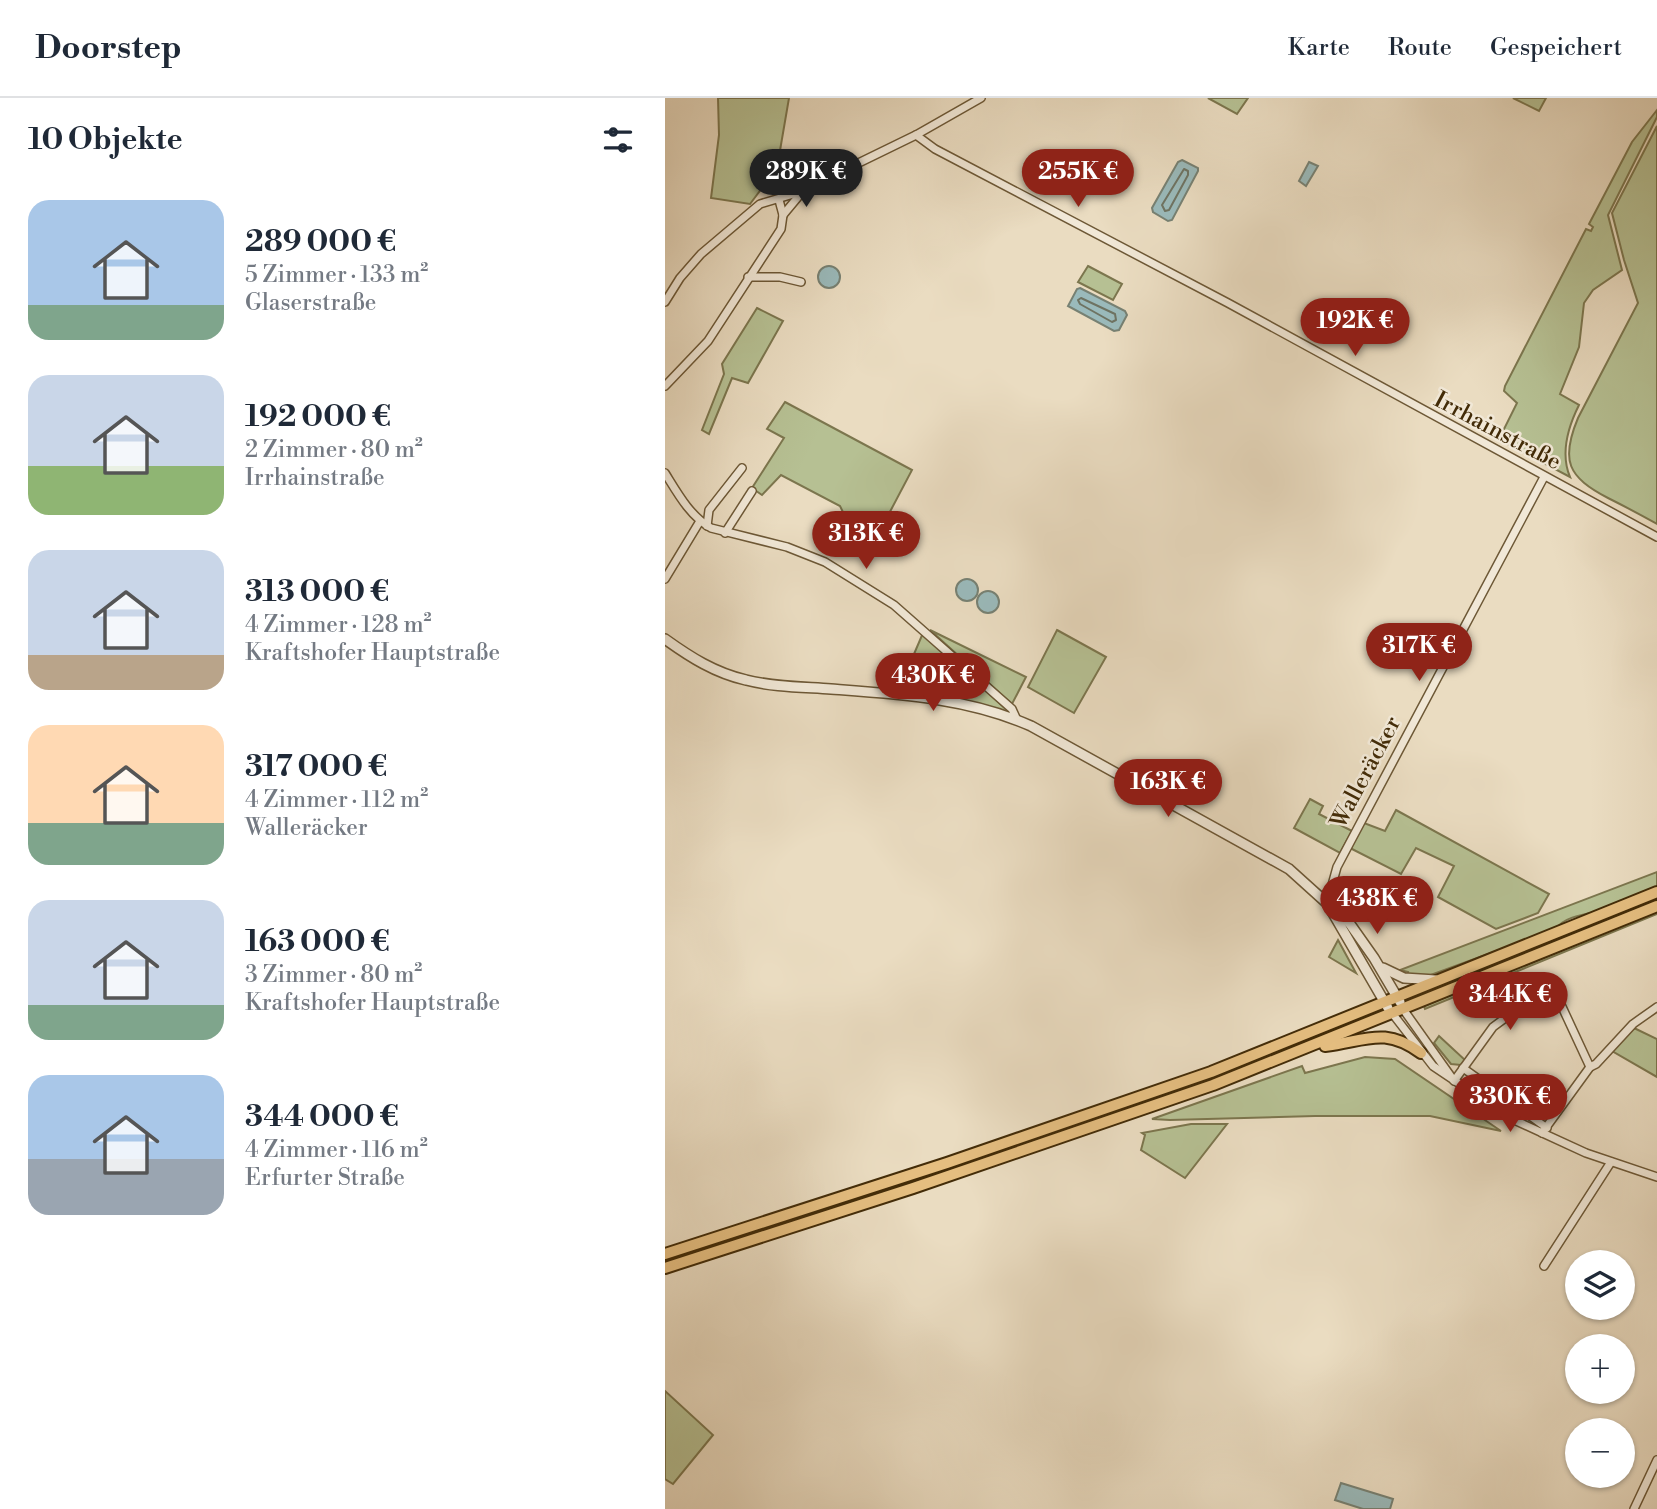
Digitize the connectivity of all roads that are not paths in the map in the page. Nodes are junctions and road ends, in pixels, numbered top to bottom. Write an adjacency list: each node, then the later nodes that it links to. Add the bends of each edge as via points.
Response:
1 (981, 98): 2 (street)
2 (916, 135): 3 (street); 12 (street, Irrhainstraße)
3 (797, 193): 4 (street); 5 (street)
4 (779, 200): 5 (street); 8 (street, via 760,204 701,254)
5 (783, 215): 6 (street, via 781,229)
6 (748, 277): 7 (street, via 780,276); 9 (street, via 708,341)
7 (800, 282)
8 (665, 302)
9 (665, 386)
10 (742, 468): 14 (street)
11 (665, 473): 14 (street)
12 (1544, 477): 16 (street, Irrhainstraße); 21 (street, Walleräcker, via 1337,867)
13 (752, 491): 15 (street)
14 (703, 524): 15 (street); 17 (street)
15 (725, 533): 19 (street, via 808,553 894,605 1012,709)
16 (1657, 537)
17 (665, 579)
18 (665, 639): 19 (street, via 702,663 746,680 933,698)
19 (1017, 720): 21 (street, via 1284,865)
20 (1657, 892): 24 (main road)
21 (1327, 903): 23 (street, via 1350,924); 26 (street)
22 (1657, 906): 28 (main road)
23 (1379, 965): 24 (street, via 1404,978); 25 (street)
24 (1439, 980): 25 (main road)
25 (1397, 997): 26 (main road); 28 (street)
26 (1385, 1003): 29 (street); 38 (main road, via 1211,1072)
27 (1657, 1007): 32 (street)
28 (1403, 1009): 29 (main road); 34 (street)
29 (1392, 1013): 30 (main road); 31 (street)
30 (1308, 1047): 31 (main road, via 1388,1037); 40 (main road, via 1031,1149)
31 (1421, 1053): 34 (street)
32 (1590, 1067): 33 (street, via 1557,996 1493,1027); 35 (street)
33 (1463, 1068): 34 (street); 35 (street)
34 (1454, 1081): 35 (street, via 1512,1119)
35 (1545, 1131): 36 (street)
36 (1611, 1162): 37 (street); 39 (street)
37 (1657, 1177)
38 (665, 1254)
39 (1543, 1266)
40 (665, 1268)
41 (1657, 1460): 42 (street)
42 (1634, 1509)

